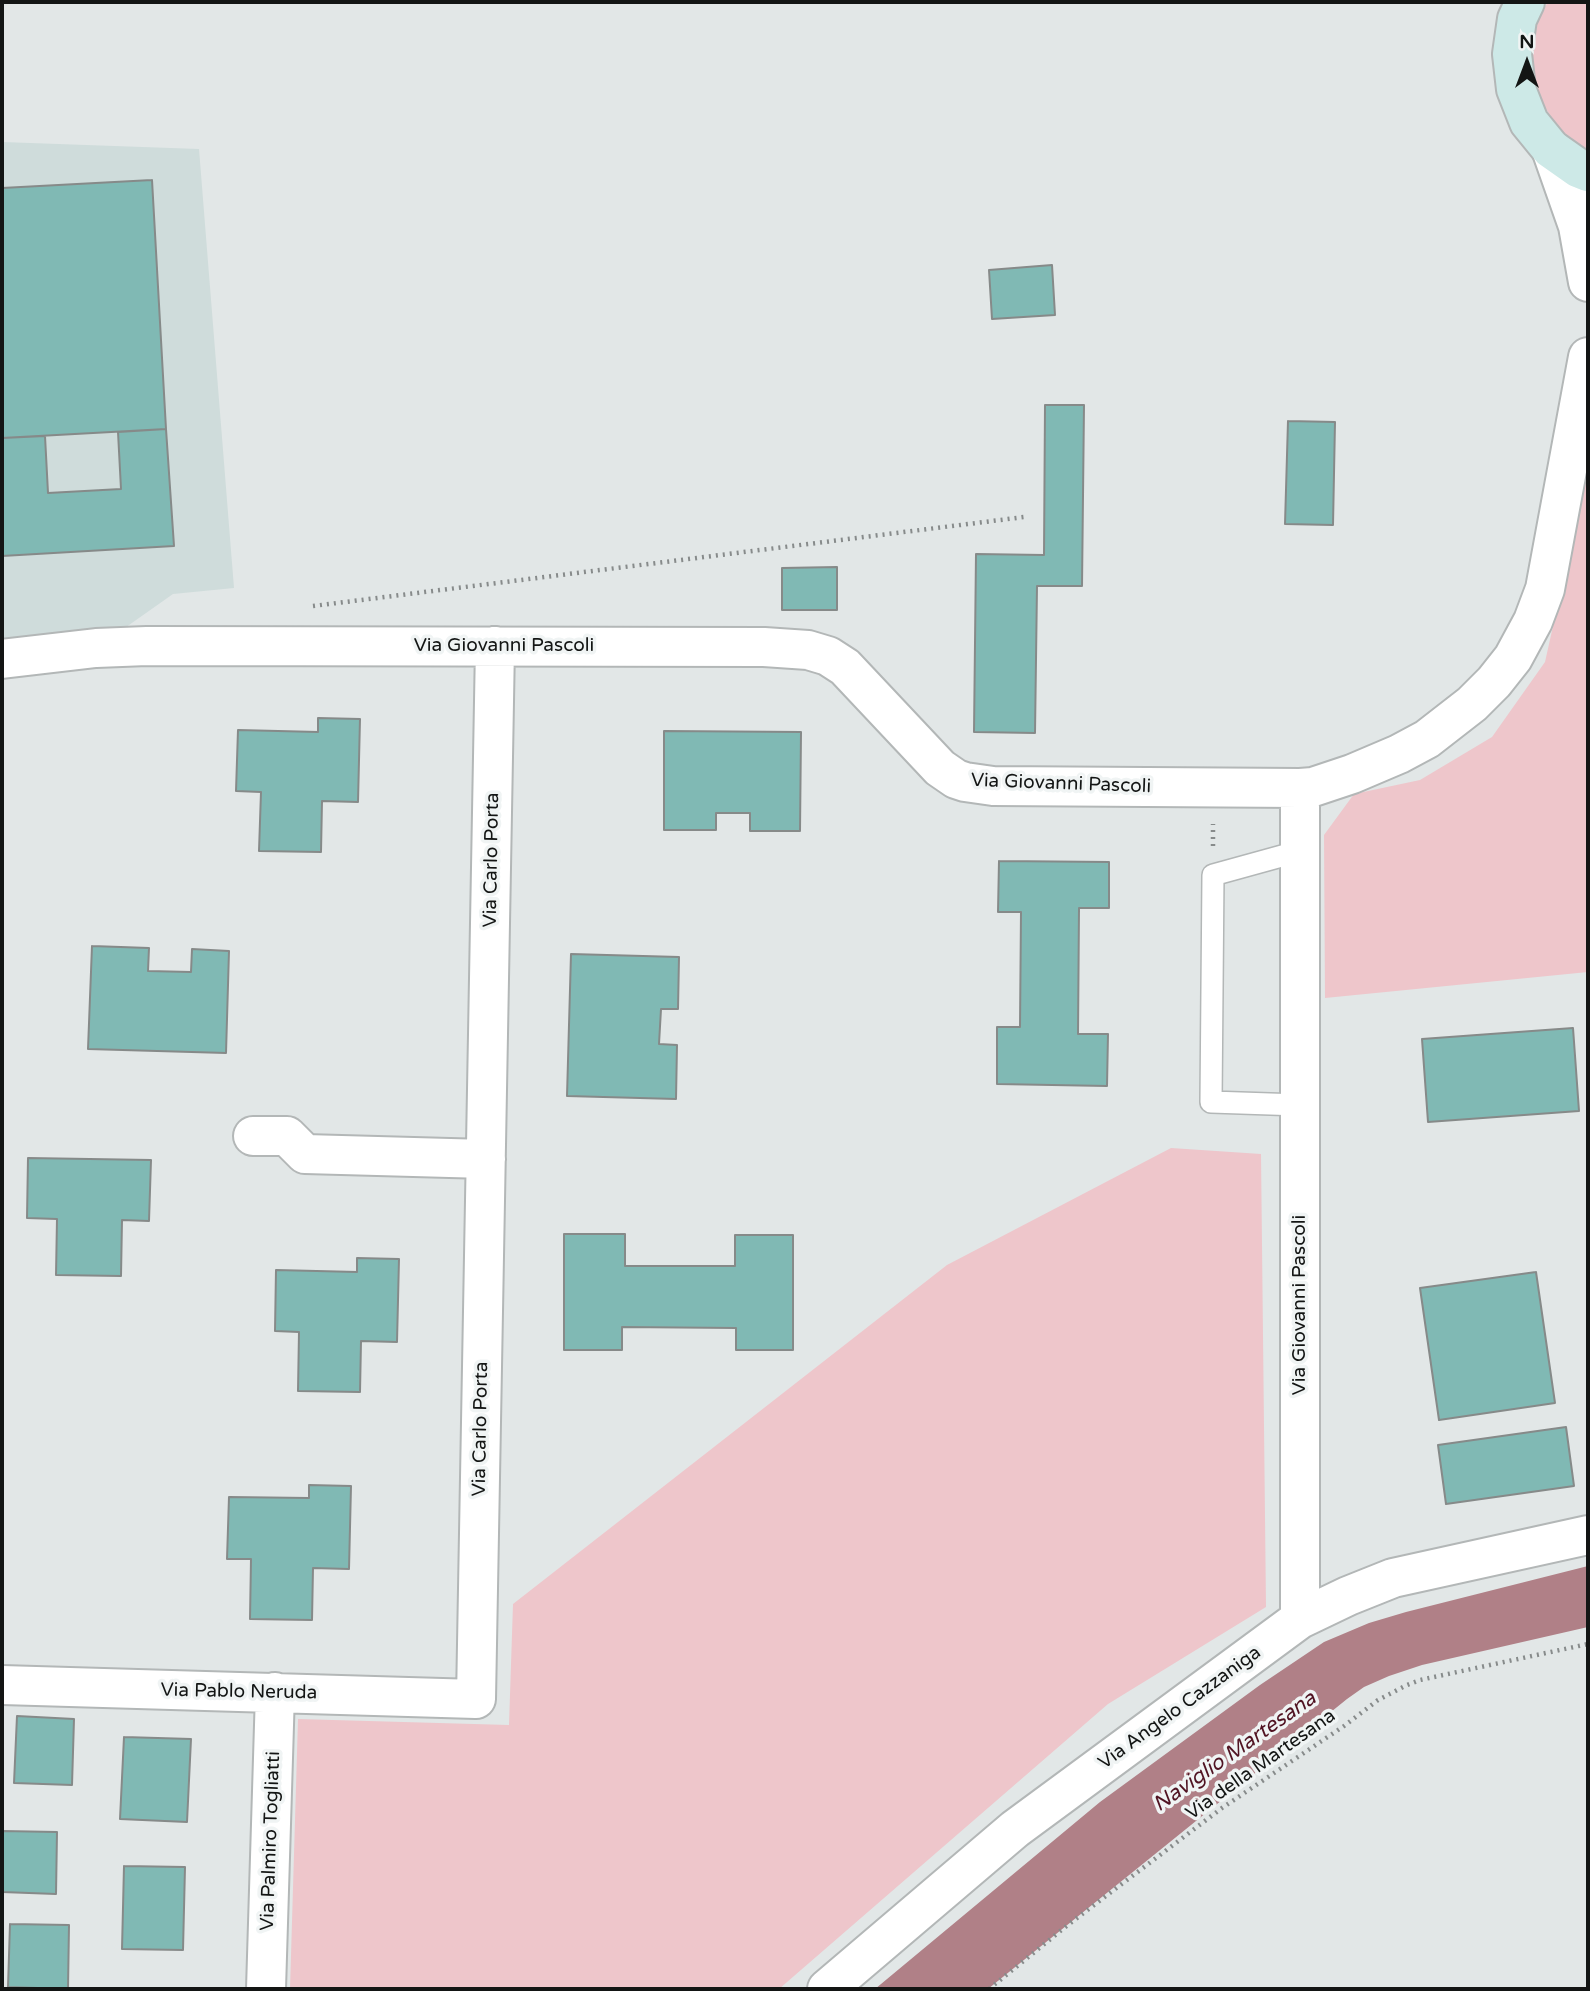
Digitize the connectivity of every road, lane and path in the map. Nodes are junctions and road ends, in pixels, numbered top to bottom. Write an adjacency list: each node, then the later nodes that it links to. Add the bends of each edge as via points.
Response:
1 (1525, 2): 2 (street, via 1511,54 1516,89 1530,122)
2 (1552, 149): 3 (street); 4 (street, via 1578,226)
3 (1588, 172)
4 (1588, 282)
5 (1588, 357): 11 (street, via 1545,589 1513,657 1472,704 1427,739 1352,774)
6 (1024, 517): 7 (path)
7 (300, 606)
8 (495, 646): 9 (street, Via Giovanni Pascoli, via 139,646); 10 (street, Via Giovanni Pascoli, via 808,650 845,667 940,768 956,779 993,786); 16 (street, Via Carlo Porta)
9 (2, 659)
10 (1213, 788): 11 (street, Via Giovanni Pascoli); 13 (path)
11 (1300, 788): 12 (street, Via Giovanni Pascoli)
12 (1300, 851): 13 (lane); 14 (street, Via Giovanni Pascoli)
13 (1213, 875): 14 (lane, via 1211,1102)
14 (1300, 1105): 18 (street, Via Giovanni Pascoli)
15 (253, 1136): 16 (street, via 287,1136 305,1154)
16 (486, 1159): 22 (street, Via Carlo Porta)
17 (1588, 1535): 18 (street, Via Angelo Cazzaniga, via 1393,1578)
18 (1300, 1619): 24 (street, Via Angelo Cazzaniga, via 1015,1829)
19 (1588, 1644): 25 (path, Via della Martesana, via 1420,1680 1378,1700 1222,1808)
20 (2, 1685): 21 (street, Via Pablo Neruda)
21 (275, 1692): 22 (street, Via Pablo Neruda); 23 (street, Via Palmiro Togliatti)
22 (476, 1699)
23 (266, 1989)
24 (827, 1989)
25 (989, 1989)

